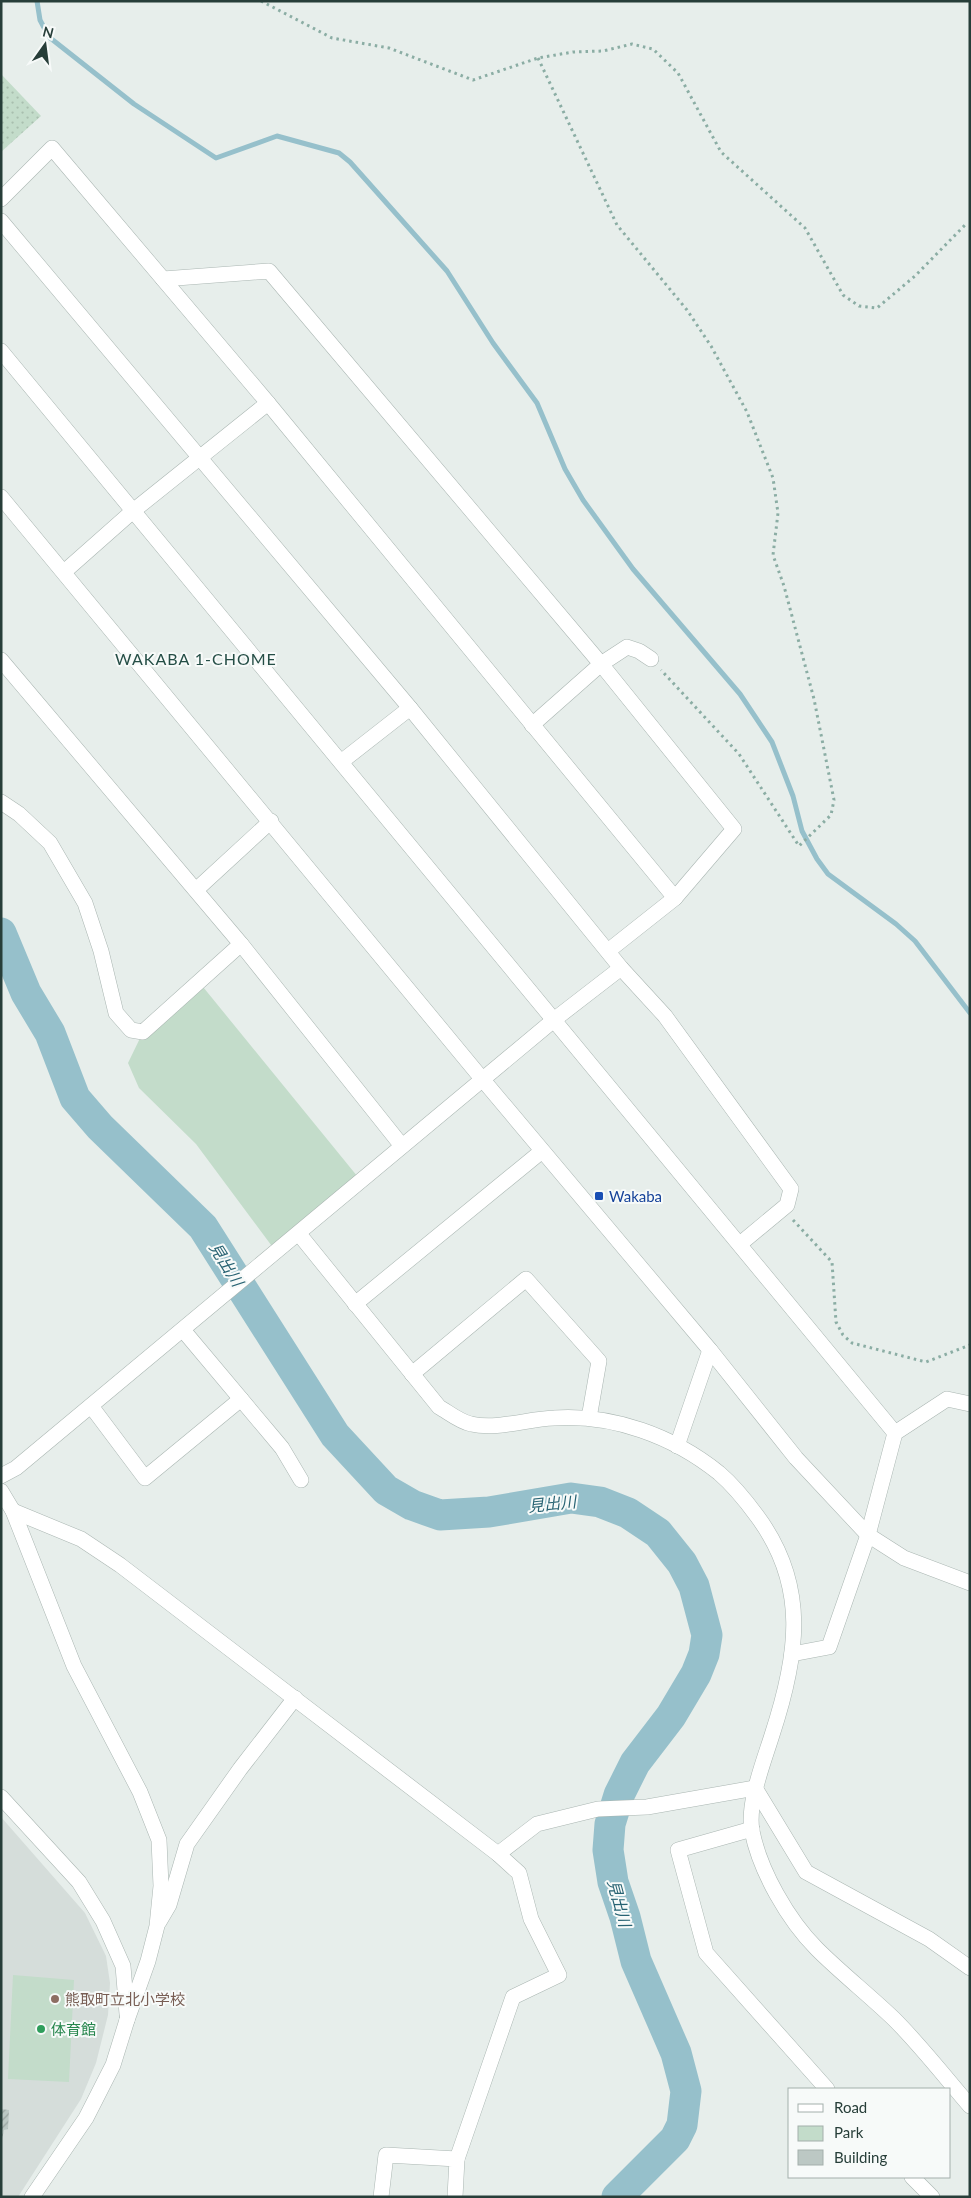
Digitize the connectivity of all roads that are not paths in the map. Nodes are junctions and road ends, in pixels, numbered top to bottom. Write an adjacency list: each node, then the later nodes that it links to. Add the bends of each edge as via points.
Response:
1 (1, 199): 3 (street, via 52,148)
2 (1, 220): 6 (street)
3 (163, 279): 5 (street); 12 (street, via 269,271)
4 (1, 351): 8 (street)
5 (268, 403): 6 (street); 14 (street)
6 (199, 457): 8 (street); 13 (street)
7 (1, 497): 9 (street)
8 (133, 511): 9 (street); 15 (street)
9 (64, 572): 17 (street)
10 (651, 659): 12 (street, via 627,647)
11 (1, 660): 18 (street)
12 (600, 664): 14 (street); 19 (street, via 734,829)
13 (410, 708): 15 (street); 21 (street)
14 (532, 724): 19 (street)
15 (341, 762): 23 (street)
16 (1, 802): 20 (street, via 50,843 85,903 116,1013 131,1030 143,1032)
17 (271, 821): 18 (street); 24 (street)
18 (196, 890): 20 (street)
19 (675, 898): 21 (street)
20 (241, 944): 25 (street)
21 (608, 951): 22 (street)
22 (621, 968): 23 (street); 28 (street, via 665,1016 791,1189 787,1205)
23 (555, 1019): 24 (street); 28 (street)
24 (483, 1080): 25 (street); 26 (street)
25 (402, 1146): 27 (street)
26 (542, 1150): 29 (street); 31 (street)
27 (299, 1234): 29 (street); 30 (street)
28 (740, 1244): 37 (street)
29 (355, 1304): 32 (street)
30 (183, 1330): 33 (street); 35 (street)
31 (710, 1350): 38 (street); 43 (street, via 796,1458)
32 (412, 1374): 36 (street, via 438,1407 469,1424 489,1426 554,1418); 36 (street, via 526,1279 599,1361)
33 (241, 1400): 35 (street, via 145,1478); 40 (street, via 282,1448)
34 (970, 1404): 37 (street, via 947,1399)
35 (91, 1406): 39 (street, via 16,1468)
36 (589, 1418): 38 (street, via 644,1431)
37 (895, 1434): 43 (street)
38 (677, 1446): 45 (street, via 719,1474 745,1500 772,1537 791,1583)
39 (1, 1476)
40 (301, 1480)
41 (1, 1491): 42 (street)
42 (13, 1511): 46 (street, via 80,1540 120,1565); 51 (street, via 74,1666 140,1792 159,1840 161,1886)
43 (868, 1535): 44 (street, via 904,1558); 45 (street, via 829,1647)
44 (970, 1583)
45 (792, 1654): 47 (street, via 790,1674)
46 (295, 1698): 50 (street); 51 (street, via 187,1844 169,1905)
47 (755, 1788): 49 (street); 50 (street, via 646,1807 598,1810 537,1824); 52 (street, via 806,1872 929,1939)
48 (1, 1797): 53 (street, via 78,1882 103,1921 123,1966)
49 (752, 1829): 54 (street, via 678,1850 706,1953); 55 (street, via 771,1887 815,1947 895,2021)
50 (498, 1854): 56 (street, via 519,1873 531,1919 560,1975 513,1997)
51 (157, 1926): 53 (street)
52 (970, 1968)
53 (127, 2020): 58 (street, via 113,2065 86,2118)
54 (826, 2088)
55 (970, 2106)
56 (456, 2159): 59 (street, via 386,2155); 60 (street)
57 (913, 2178): 61 (street)
58 (32, 2197)
59 (381, 2197)
60 (455, 2197)
61 (932, 2197)

